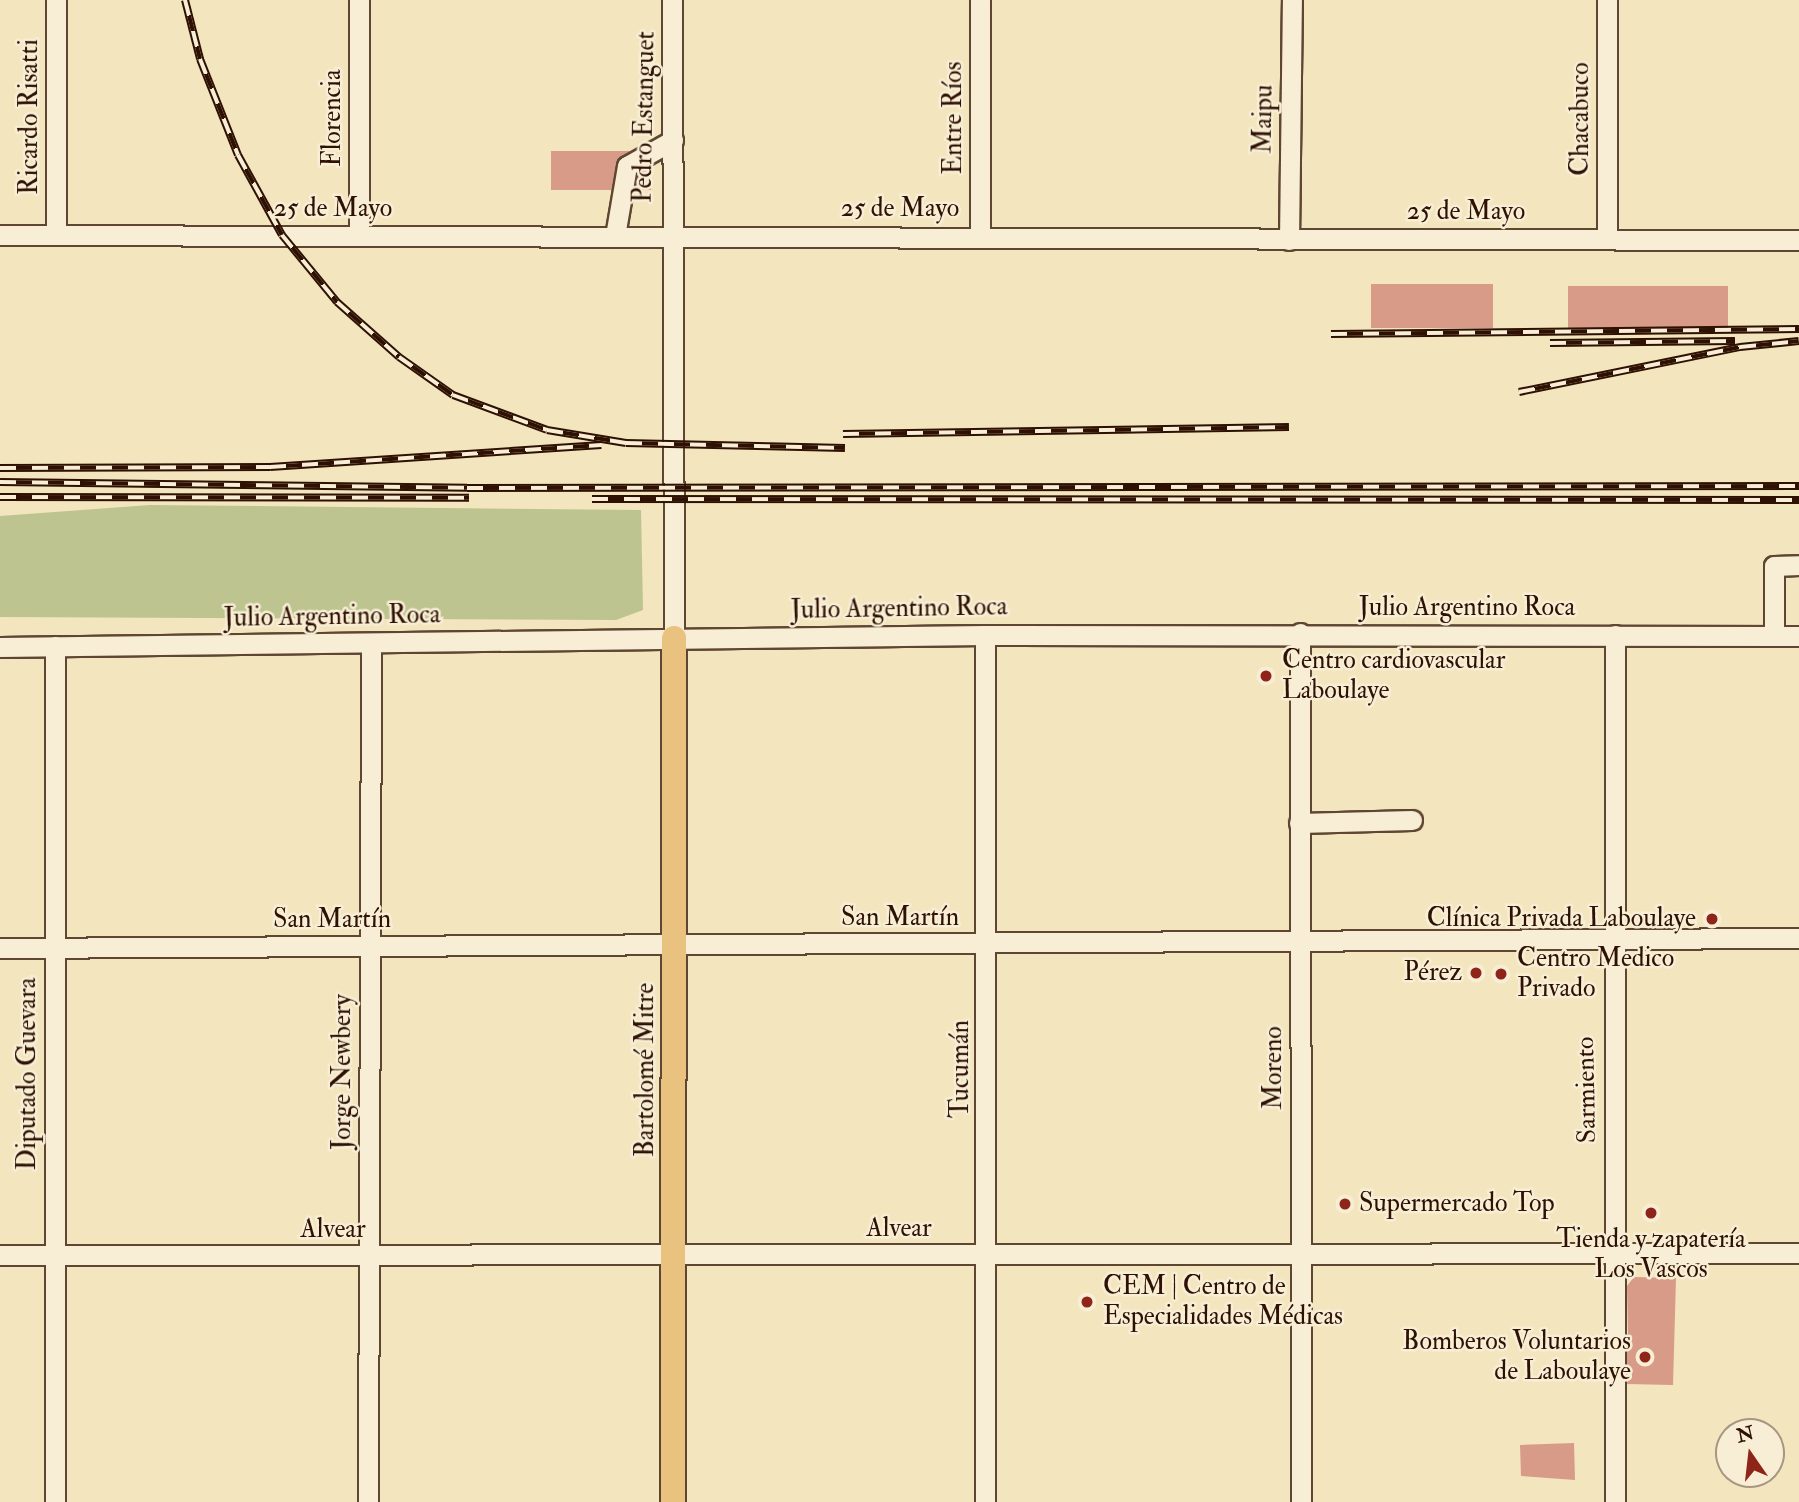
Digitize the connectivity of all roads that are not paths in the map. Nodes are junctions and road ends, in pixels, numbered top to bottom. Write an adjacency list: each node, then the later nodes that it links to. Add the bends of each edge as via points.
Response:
1 (56, 0): 8 (street, Ricardo Risatti)
2 (359, 0): 12 (street, Florencia)
3 (672, 0): 7 (street, Pedro Estanguet)
4 (981, 0): 11 (street, Entre Ríos)
5 (1292, 0): 15 (street, Maipu)
6 (1607, 0): 14 (street, Chacabuco)
7 (673, 140): 9 (street, Pedro Estanguet); 13 (street, via 627,166)
8 (56, 234): 10 (street, 25 de Mayo); 12 (street, 25 de Mayo)
9 (669, 234): 11 (street, 25 de Mayo); 13 (street, 25 de Mayo); 23 (street, Pedro Estanguet)
10 (0, 235)
11 (980, 235): 15 (street, 25 de Mayo)
12 (359, 236): 13 (street, 25 de Mayo)
13 (615, 236)
14 (1607, 237): 15 (street, 25 de Mayo); 16 (street, 25 de Mayo)
15 (1289, 240)
16 (1799, 240)
17 (1799, 565): 21 (street, via 1774,566)
18 (1300, 633): 19 (street, Julio Argentino Roca); 20 (street, Julio Argentino Roca); 28 (street, Moreno)
19 (985, 635): 23 (street, Julio Argentino Roca); 33 (street, Tucumán)
20 (1615, 635): 21 (street, Julio Argentino Roca); 30 (street, Sarmiento)
21 (1774, 635): 22 (street, Julio Argentino Roca)
22 (1799, 635)
23 (674, 638): 24 (street, Julio Argentino Roca); 31 (main road, Bartolomé Mitre)
24 (371, 643): 25 (street, Julio Argentino Roca); 34 (street, Jorge Newbery)
25 (55, 646): 26 (street, Julio Argentino Roca); 36 (street, Diputado Guevara)
26 (0, 647)
27 (1412, 820): 28 (street)
28 (1299, 823): 32 (street, Moreno)
29 (1799, 938): 30 (street, San Martín)
30 (1612, 940): 32 (street, San Martín); 37 (street, Sarmiento)
31 (676, 942): 33 (street, San Martín); 34 (street, San Martín); 44 (main road, Bartolomé Mitre)
32 (1301, 943): 33 (street, San Martín); 38 (street, Moreno)
33 (986, 944): 42 (street, Tucumán)
34 (370, 946): 36 (street, San Martín); 43 (street, Jorge Newbery)
35 (0, 948): 36 (street, San Martín)
36 (55, 948): 41 (street, Diputado Guevara)
37 (1615, 1250): 38 (street, Alvear); 39 (street, Alvear); 50 (street, Sarmiento)
38 (1300, 1252): 42 (street, Alvear); 49 (street, Moreno)
39 (1799, 1253)
40 (0, 1255): 41 (street, Alvear)
41 (55, 1255): 43 (street, Alvear); 45 (street, Diputado Guevara)
42 (989, 1255): 44 (street, Alvear); 48 (street, Tucumán)
43 (369, 1256): 44 (street, Alvear); 46 (street, Jorge Newbery)
44 (675, 1257): 47 (main road, Bartolomé Mitre)
45 (55, 1502)
46 (369, 1502)
47 (673, 1502)
48 (985, 1502)
49 (1300, 1502)
50 (1615, 1502)

